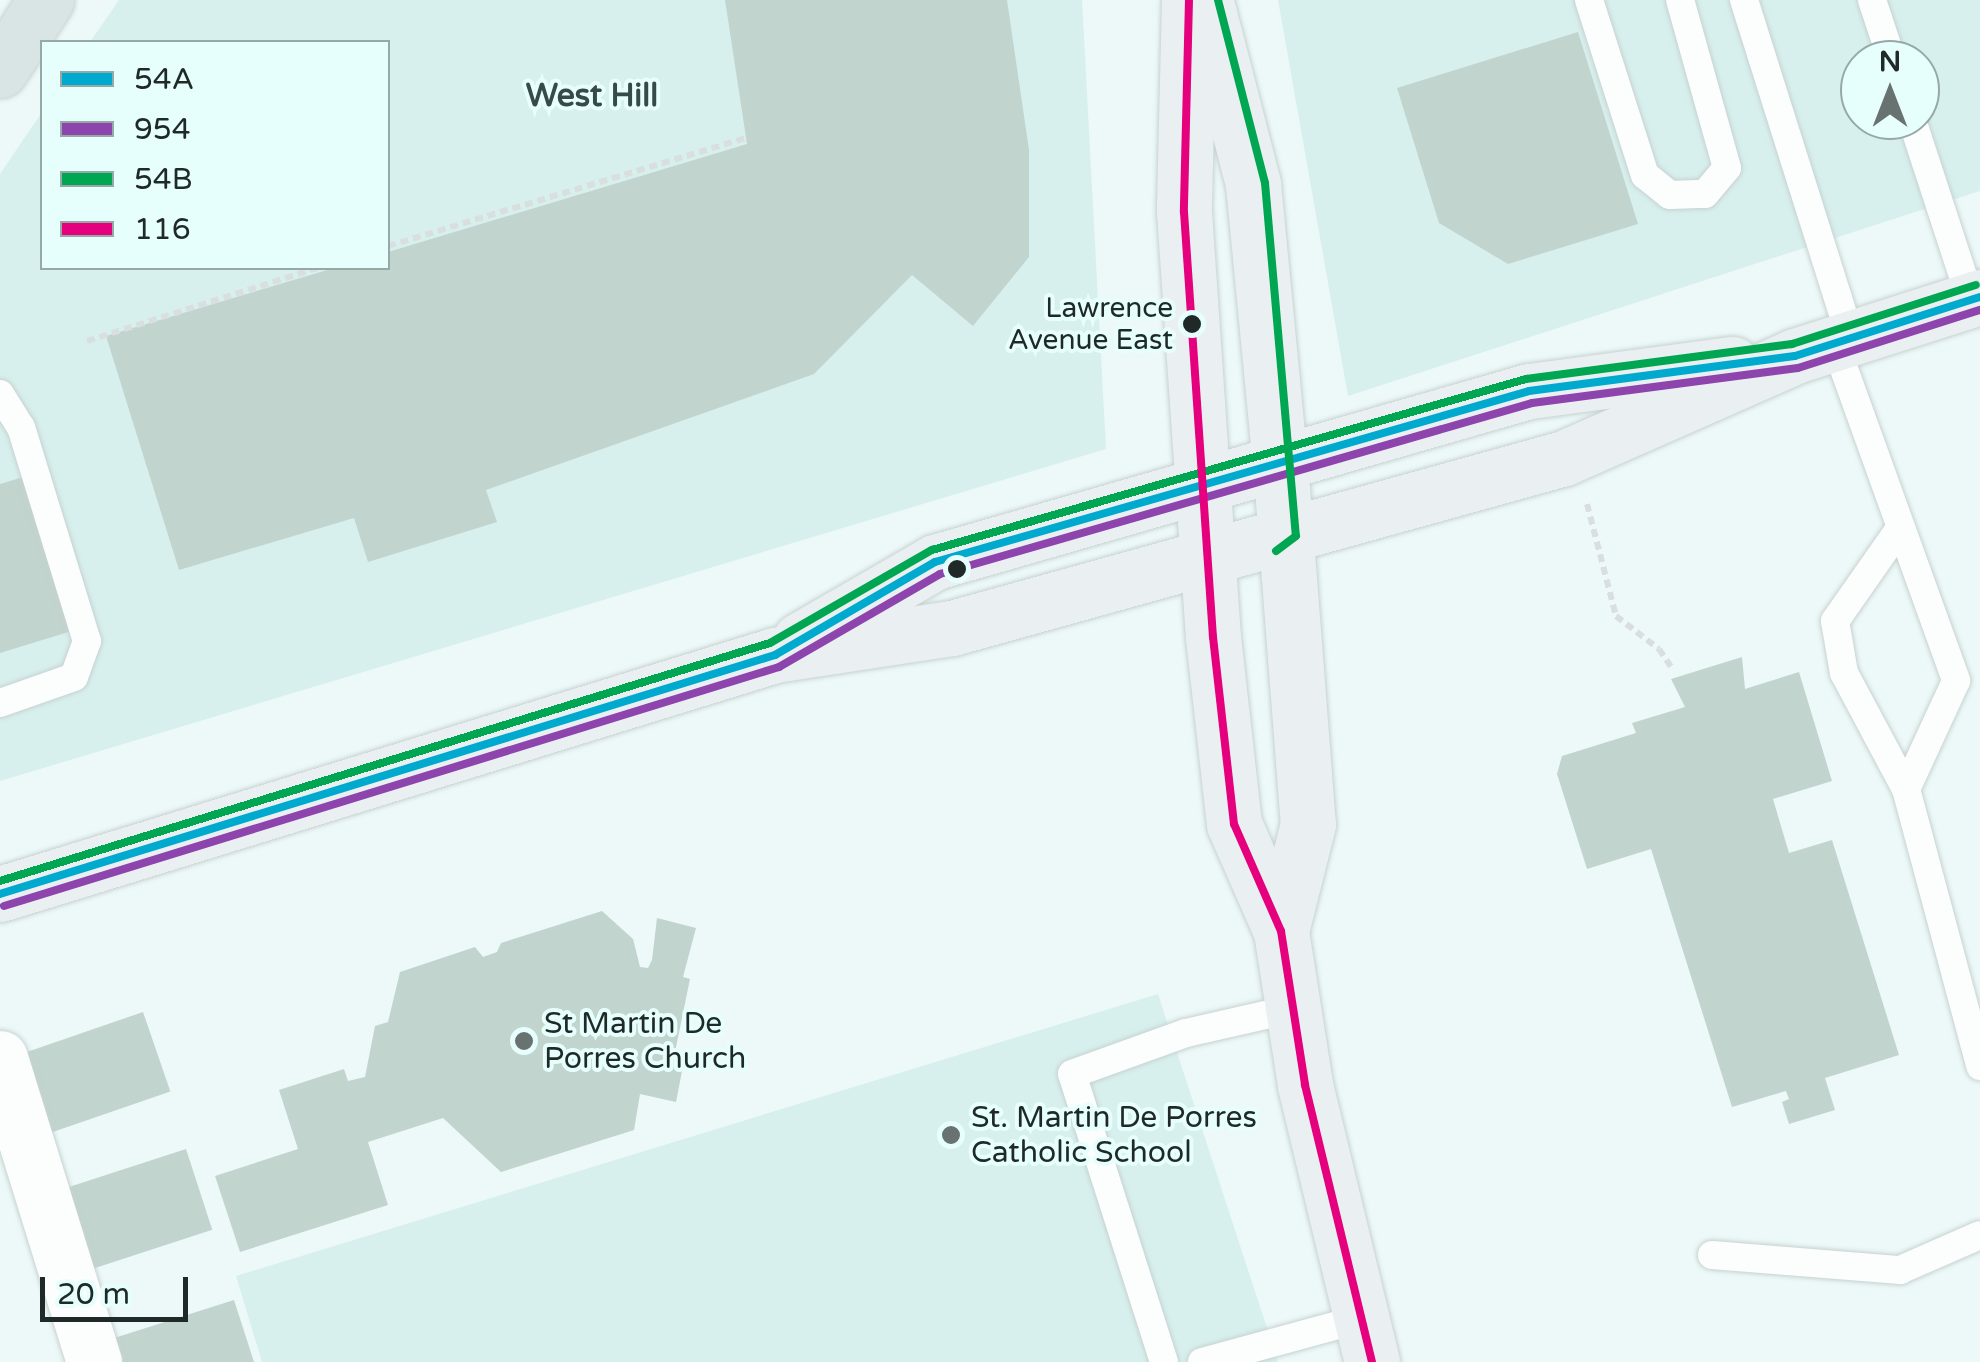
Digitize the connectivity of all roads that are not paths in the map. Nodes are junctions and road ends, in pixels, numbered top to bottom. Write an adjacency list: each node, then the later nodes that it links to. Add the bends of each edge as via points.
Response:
1 (46, 0): 9 (main road)
2 (1189, 0): 15 (main road, via 1184,212)
3 (1205, 0): 14 (main road, via 1253,184)
4 (1588, 0): 5 (lane, via 1645,175 1670,195 1705,194 1726,168)
5 (1680, 0)
6 (1744, 0): 12 (lane)
7 (1872, 0): 8 (lane)
8 (1885, 40)
9 (0, 70)
10 (1919, 140): 11 (lane)
11 (1975, 299): 12 (main road)
12 (1827, 346): 14 (main road, via 1529,391); 16 (lane); 17 (main road, via 1564,458)
13 (0, 394): 20 (lane, via 21,427 87,641 74,676)
14 (1280, 462): 15 (main road); 17 (main road)
15 (1207, 484): 18 (main road); 19 (main road, via 934,562)
16 (1898, 531): 21 (lane, via 1956,682); 21 (lane, via 1835,621 1844,673)
17 (1284, 536): 18 (main road); 23 (main road, via 1308,824)
18 (1212, 556): 19 (main road, via 952,628); 23 (main road, via 1213,637 1234,824)
19 (775, 655): 22 (main road)
20 (0, 704)
21 (1906, 789): 26 (lane)
22 (0, 894)
23 (1281, 931): 24 (main road)
24 (1292, 1009): 29 (main road); 31 (lane, via 1186,1033 1072,1074)
25 (0, 1058): 30 (street)
26 (1980, 1066)
27 (1980, 1235): 28 (lane, via 1900,1270)
28 (1712, 1255)
29 (1366, 1340): 32 (lane)
30 (94, 1362)
31 (1164, 1362)
32 (1202, 1362)

